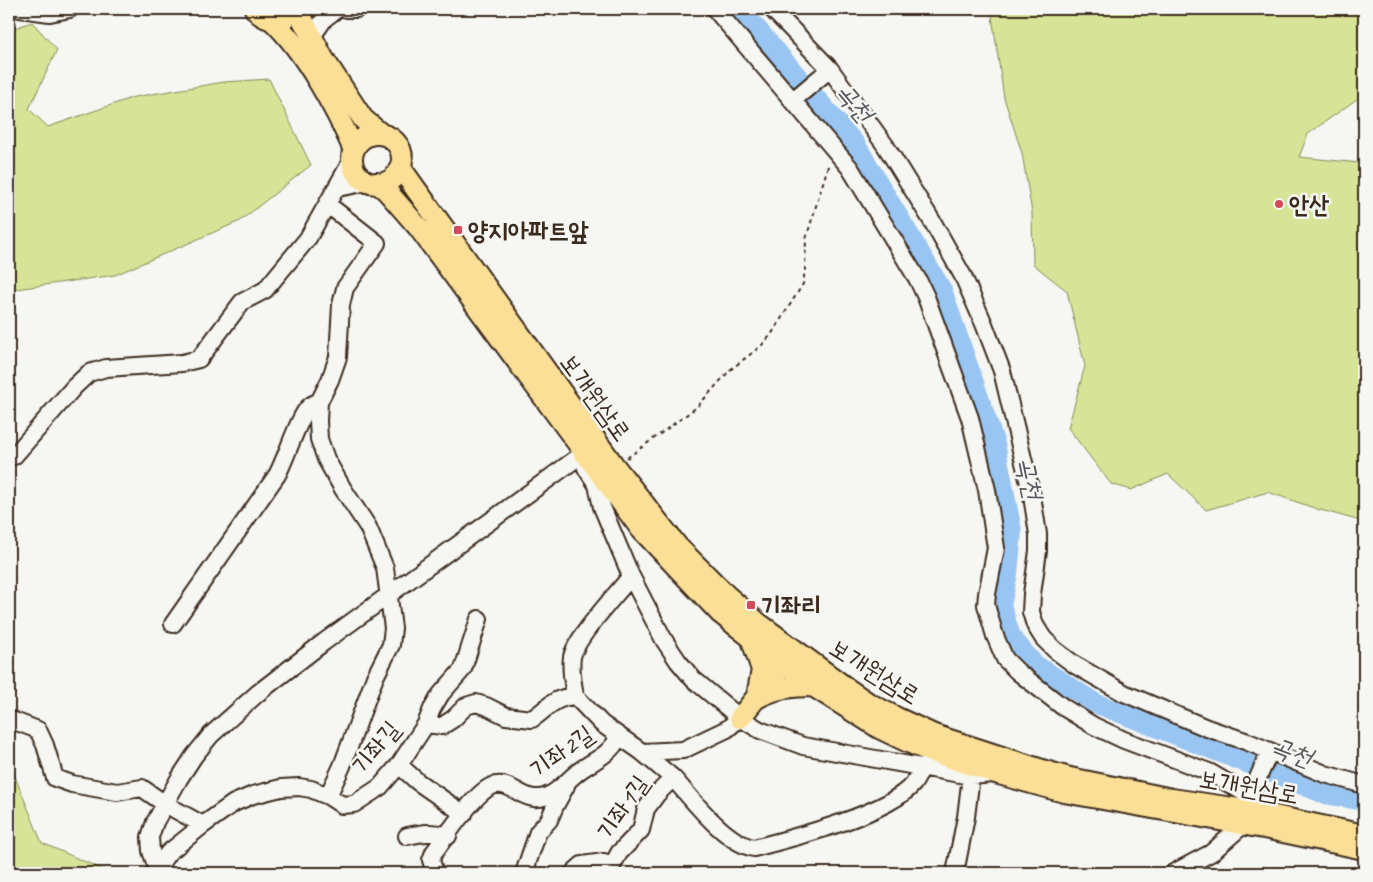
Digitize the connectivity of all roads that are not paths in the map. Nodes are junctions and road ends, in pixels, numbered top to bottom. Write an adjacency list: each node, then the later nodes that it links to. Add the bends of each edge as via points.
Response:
1 (20, 9): 2 (street, via 50,13)
2 (70, 9)
3 (255, 9): 10 (main road, 보개원삼로)
4 (297, 9): 10 (main road, 보개원삼로, via 288,17); 11 (main road, 보개원삼로)
5 (337, 9): 11 (street, via 325,18)
6 (346, 9): 7 (street)
7 (357, 9)
8 (715, 9): 13 (street)
9 (772, 9): 12 (street)
10 (272, 20): 15 (main road, 보개원삼로, via 291,41 321,86 346,133)
11 (311, 38): 14 (main road, 보개원삼로, via 363,120)
12 (830, 69): 13 (street); 36 (street, via 885,145 932,221 963,276 1002,371 1038,534 1032,612 1043,638 1074,665 1124,693)
13 (792, 101): 47 (street, via 850,168 926,297 970,418 987,490 996,548 986,605 1005,659 1063,707 1094,726 1209,772)
14 (381, 134): 15 (main road, via 365,137 357,144); 16 (main road, 보개원삼로, via 398,146)
15 (353, 155): 17 (main road, 보개원삼로, via 353,166 359,176); 18 (street)
16 (400, 167): 17 (main road, via 390,179); 28 (main road, 보개원삼로, via 615,467 678,546)
17 (373, 183): 18 (street); 21 (main road, 보개원삼로, via 386,190 419,228)
18 (338, 188): 19 (street)
19 (327, 204): 20 (street, via 377,243 345,288 338,357); 22 (street, via 289,263 265,290 242,302 199,359 106,368 89,373)
20 (320, 402): 24 (street, via 321,446 377,545 385,568); 26 (street, via 304,412 277,475)
21 (581, 455): 23 (street, 보개원삼로, via 597,485 602,507); 24 (street); 27 (main road, 보개원삼로, via 665,556 720,613)
22 (14, 456)
23 (632, 576): 30 (street, via 579,640 571,668); 32 (street, 보개원삼로, via 678,661)
24 (388, 594): 45 (street, via 393,628 391,645); 46 (street, via 265,688 211,735)
25 (479, 619): 34 (street, via 463,669 441,694)
26 (173, 624)
27 (751, 638): 28 (main road, 보개원삼로); 31 (main road, via 762,670)
28 (789, 657): 29 (main road, 보개원삼로); 31 (main road); 47 (main road, 보개원삼로, via 868,703 934,735 1008,760 1070,778 1172,798)
29 (813, 686): 31 (main road, via 785,687); 40 (main road, 보개원삼로, via 904,740)
30 (575, 696): 34 (street, 기좌길, via 563,697 549,704 532,719 506,716 476,703 466,706 442,726); 35 (street)
31 (757, 698): 32 (main road)
32 (740, 718): 37 (street, via 726,729 683,750); 39 (street, 보개원삼로, via 760,730 804,746)
33 (9, 719): 46 (street, via 38,730 55,778 117,792 142,788)
34 (426, 724): 38 (street, 기좌길)
35 (619, 737): 37 (street); 43 (street, 기좌2길, via 614,747)
36 (1270, 751): 44 (street, via 1325,774); 47 (street)
37 (642, 752): 42 (street, 기좌1길)
38 (399, 765): 45 (street, 기좌길, via 380,787 354,804 342,805); 48 (street)
39 (922, 767): 41 (street, 보개원삼로); 42 (street, via 913,784 900,795 863,814 754,848 744,846 720,829)
40 (999, 774): 41 (street, 보개원삼로); 47 (main road, 보개원삼로, via 1064,792)
41 (971, 776): 59 (street)
42 (673, 778): 54 (street, 기좌1길, via 646,809 641,830 619,853)
43 (568, 782): 48 (street, 기좌2길, via 555,792 537,799 525,797 507,786 494,785 475,798); 58 (street, via 549,820 538,832)
44 (1364, 785)
45 (328, 796): 49 (street, 기좌길, via 311,789 281,788 240,800)
46 (165, 804): 49 (street); 55 (street, via 150,837)
47 (1248, 805): 50 (main road, 보개원삼로); 53 (main road, 보개원삼로); 60 (street, via 1211,852)
48 (464, 814): 52 (street, 기좌2길)
49 (203, 825): 55 (street, 기좌길, via 168,853)
50 (1364, 835)
51 (407, 836): 52 (street, via 431,832)
52 (448, 836): 57 (street, 기좌2길, via 431,860)
53 (1364, 849)
54 (609, 871): 56 (street, via 604,862 582,865)
55 (158, 872)
56 (574, 872)
57 (435, 873)
58 (524, 873)
59 (955, 873)
60 (1173, 873)

